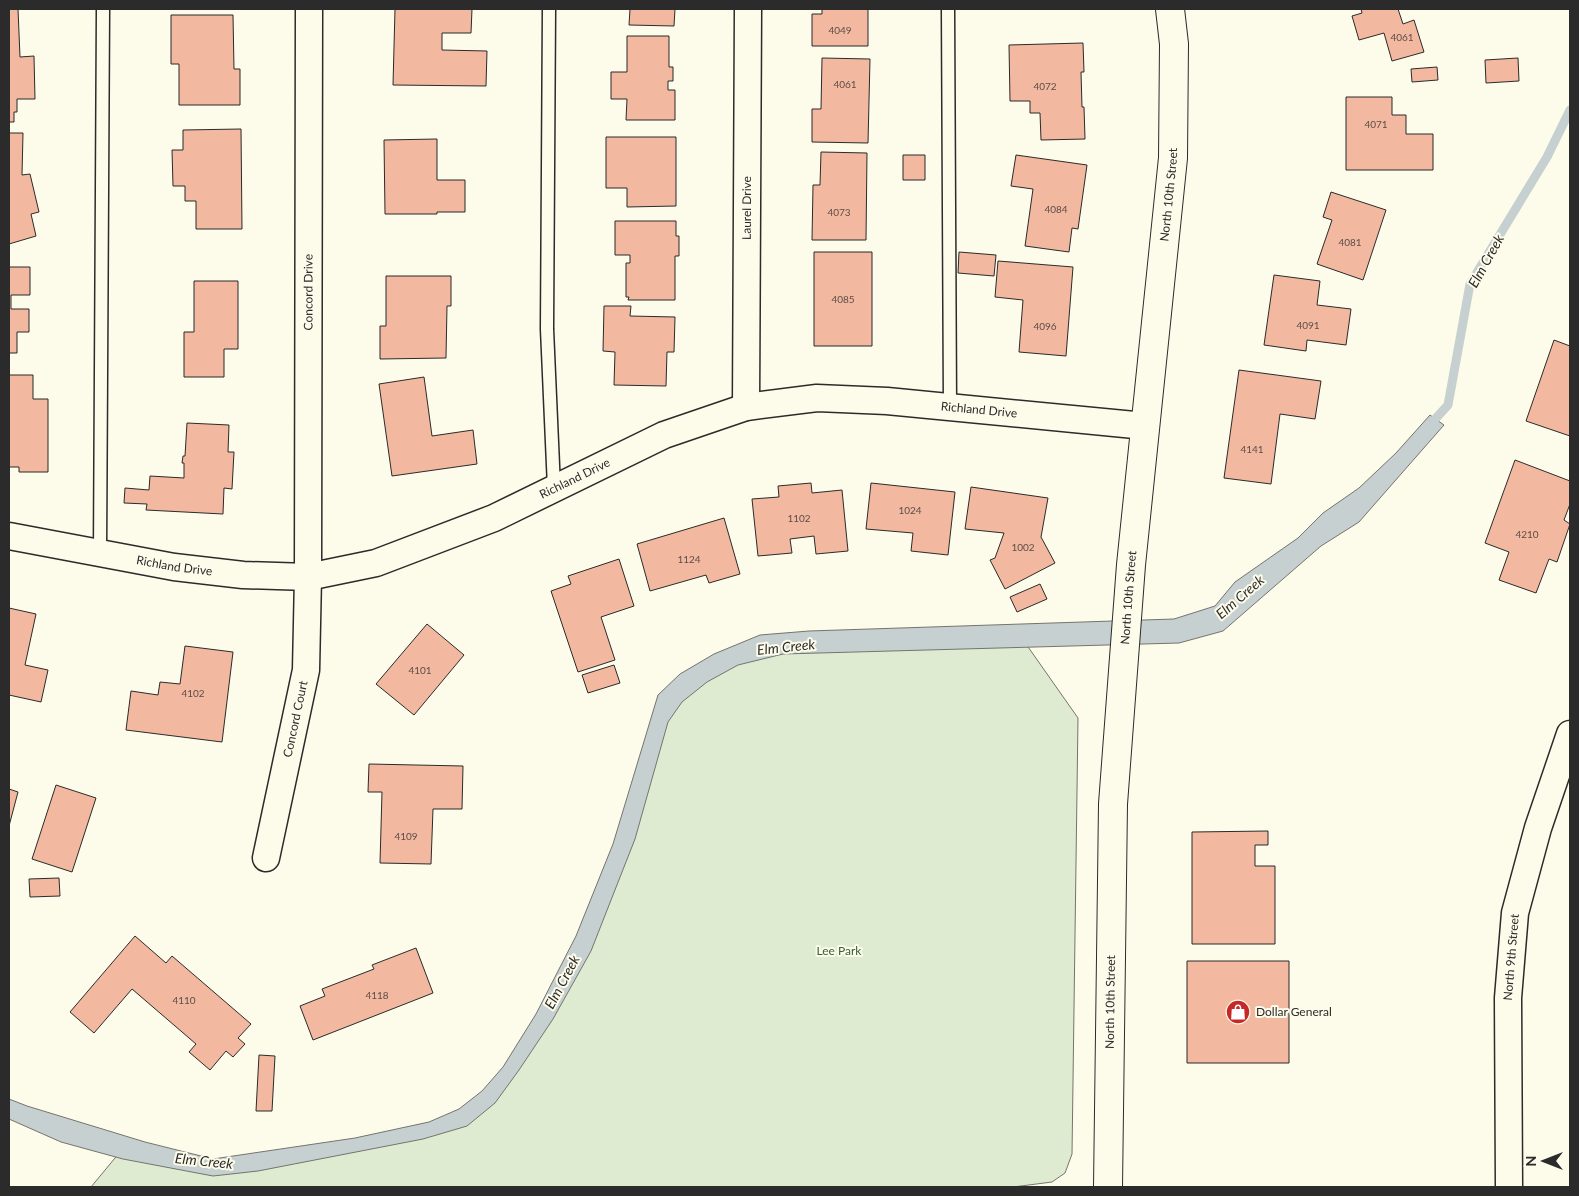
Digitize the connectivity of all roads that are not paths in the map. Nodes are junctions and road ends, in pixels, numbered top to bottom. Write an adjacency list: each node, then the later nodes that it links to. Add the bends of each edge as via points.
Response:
1 (103, 9): 12 (lane)
2 (309, 9): 13 (street, Concord Drive)
3 (549, 9): 10 (lane, via 547,329)
4 (748, 9): 7 (street, Laurel Drive)
5 (948, 9): 8 (lane)
6 (1170, 9): 9 (main road, North 10th Street, via 1174,44 1173,158)
7 (746, 407): 8 (street, Richland Drive, via 817,398); 10 (street, Richland Drive, via 664,435)
8 (950, 407): 9 (street, Richland Drive)
9 (1145, 426): 16 (main road, North 10th Street, via 1113,804)
10 (554, 488): 13 (street, Richland Drive, via 494,518 376,563)
11 (9, 536): 12 (street, Richland Drive)
12 (100, 554): 13 (street, Richland Drive, via 243,575)
13 (308, 577): 15 (street, Concord Court, via 306,670)
14 (1570, 734): 17 (street, North 9th Street, via 1538,828 1515,913 1508,998)
15 (266, 858)
16 (1108, 1187)
17 (1509, 1187)

